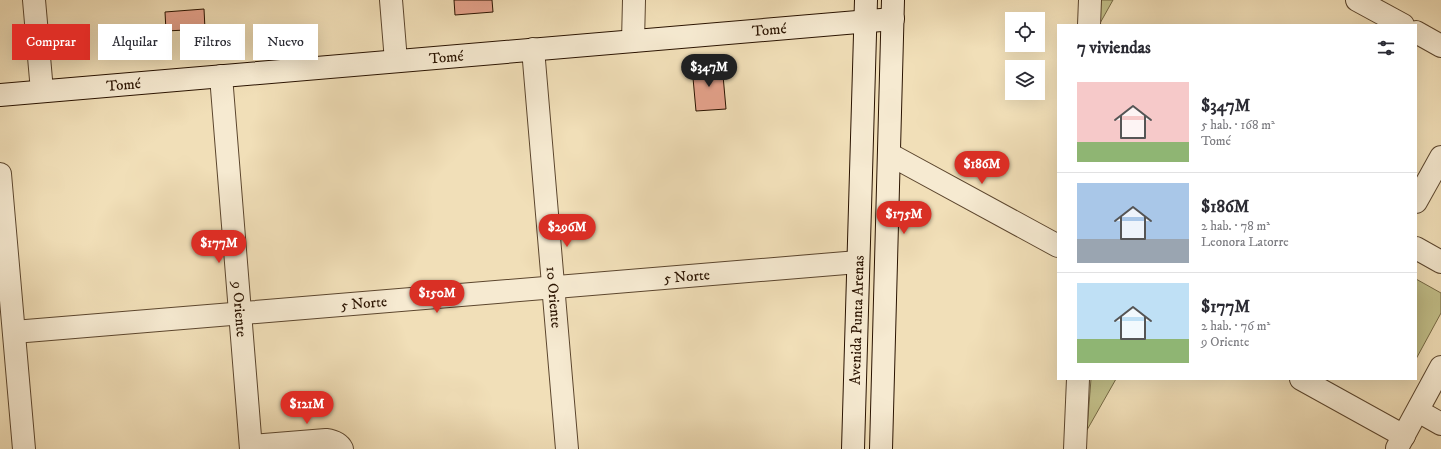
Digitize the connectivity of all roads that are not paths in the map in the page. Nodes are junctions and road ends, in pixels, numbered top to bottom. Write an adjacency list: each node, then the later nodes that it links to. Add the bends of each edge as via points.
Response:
1 (34, 0): 17 (street)
2 (391, 0): 15 (street)
3 (634, 0): 12 (street)
4 (866, 0): 8 (street, Avenida Punta Arenas)
5 (1090, 0): 9 (street)
6 (1357, 0): 10 (street)
7 (893, 10): 8 (street, Tomé); 19 (street, Avenida Punta Arenas)
8 (865, 22): 12 (street, Tomé); 25 (street, Avenida Punta Arenas)
9 (1090, 24)
10 (1401, 24)
11 (1417, 33): 13 (street)
12 (633, 41): 14 (street, Tomé)
13 (1441, 46)
14 (533, 49): 15 (street, Tomé); 27 (street, 10 Oriente)
15 (396, 61): 16 (street, Tomé)
16 (221, 76): 17 (street, Tomé); 28 (street, 9 Oriente)
17 (42, 91): 18 (street, Tomé)
18 (0, 95)
19 (889, 154): 23 (street); 41 (street, Avenida Punta Arenas)
20 (1441, 157): 22 (street)
21 (0, 174): 29 (street)
22 (1417, 200)
23 (1057, 245)
24 (1417, 249): 26 (street)
25 (858, 262): 27 (street, 5 Norte); 40 (street, Avenida Punta Arenas)
26 (1441, 262)
27 (554, 287): 28 (street, 5 Norte); 39 (street, 10 Oriente)
28 (240, 313): 29 (street, 5 Norte); 36 (street, 9 Oriente)
29 (14, 332): 37 (street)
30 (1441, 367): 33 (street)
31 (1078, 380): 42 (street)
32 (1311, 381): 35 (street)
33 (1418, 411): 34 (street); 35 (street)
34 (1441, 424)
35 (1401, 442)
36 (251, 448): 38 (street, 9 Oriente, via 326,440 338,444)
37 (24, 449)
38 (342, 449)
39 (567, 449)
40 (853, 449)
41 (881, 449)
42 (1075, 449)

